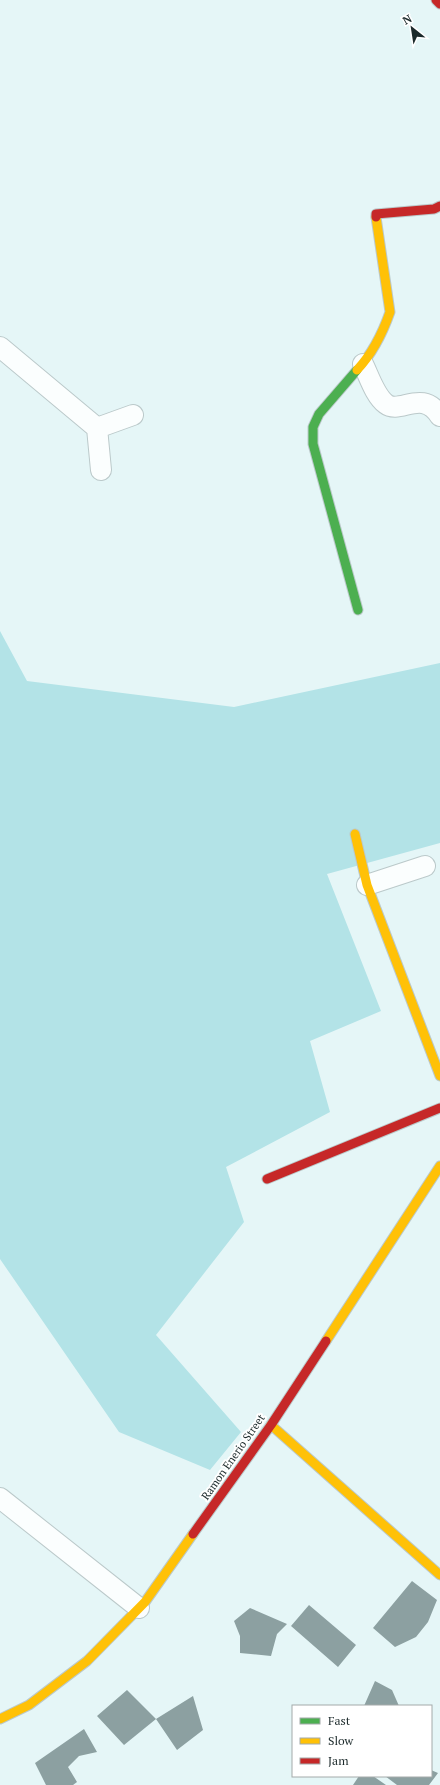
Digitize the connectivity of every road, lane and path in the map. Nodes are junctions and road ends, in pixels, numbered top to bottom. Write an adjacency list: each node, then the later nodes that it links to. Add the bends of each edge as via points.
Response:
1 (436, 0): 2 (street)
2 (440, 4)
3 (440, 206): 5 (street, via 376,214 390,312 385,327)
4 (0, 347): 8 (street)
5 (363, 364): 7 (street, via 385,404 390,407 423,402 435,408); 10 (street, via 319,414 313,427 313,444)
6 (133, 415): 8 (street)
7 (440, 416)
8 (97, 428): 9 (street)
9 (101, 470)
10 (358, 610)
11 (355, 834): 13 (street)
12 (425, 866): 13 (street)
13 (366, 885): 14 (street)
14 (440, 1076)
15 (440, 1108): 17 (street)
16 (440, 1166): 18 (street, Ramon Enerio Street)
17 (267, 1179)
18 (271, 1425): 20 (street); 21 (street, Ramon Enerio Street)
19 (0, 1498): 21 (street)
20 (440, 1575)
21 (139, 1608): 22 (street, Ramon Enerio Street, via 87,1661 29,1705)
22 (0, 1719)

